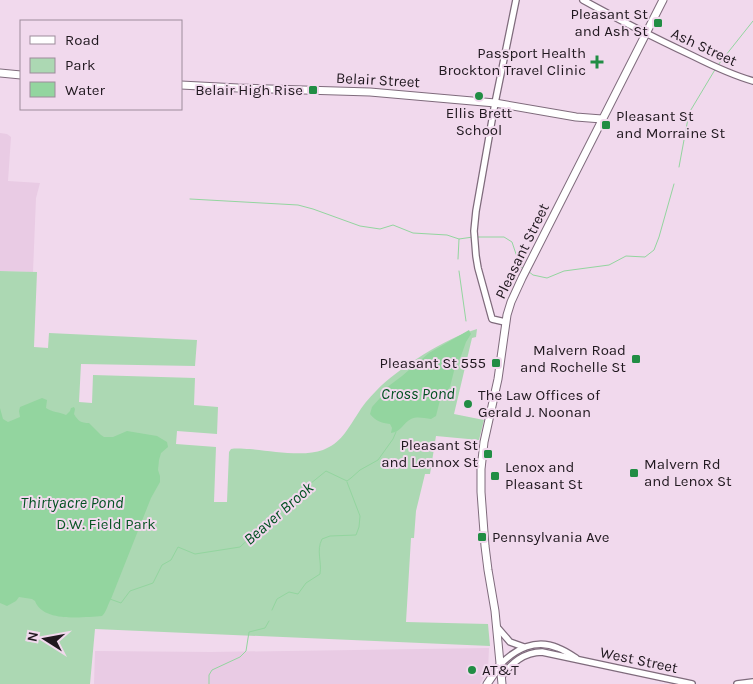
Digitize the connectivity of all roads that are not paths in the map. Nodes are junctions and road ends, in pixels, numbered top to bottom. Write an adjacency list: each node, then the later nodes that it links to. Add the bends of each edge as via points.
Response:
1 (516, 0): 9 (street)
2 (583, 0): 4 (street, Ash Street)
3 (663, 0): 4 (main road, Pleasant Street)
4 (647, 33): 7 (street, Ash Street, via 717,68); 10 (main road, Pleasant Street)
5 (0, 73): 6 (main road)
6 (20, 75)
7 (753, 81)
8 (182, 85): 9 (main road, Belair Street, via 370,92)
9 (495, 103): 10 (main road, Belair Street); 11 (street, via 474,237 478,268 492,319)
10 (602, 119): 11 (main road, Pleasant Street, via 524,275)
11 (505, 322): 12 (main road, Pleasant Street, via 480,475 487,562)
12 (497, 627): 13 (street, via 510,642); 15 (main road, Pleasant Street)
13 (524, 647): 14 (street, West Street, via 550,645); 15 (street)
14 (580, 660): 16 (street, West Street, via 533,653 517,660); 19 (street, West Street)
15 (500, 665): 16 (main road, Pleasant Street); 18 (main road)
16 (501, 682)
17 (753, 682): 20 (street)
18 (487, 684)
19 (692, 684)
20 (737, 684)

